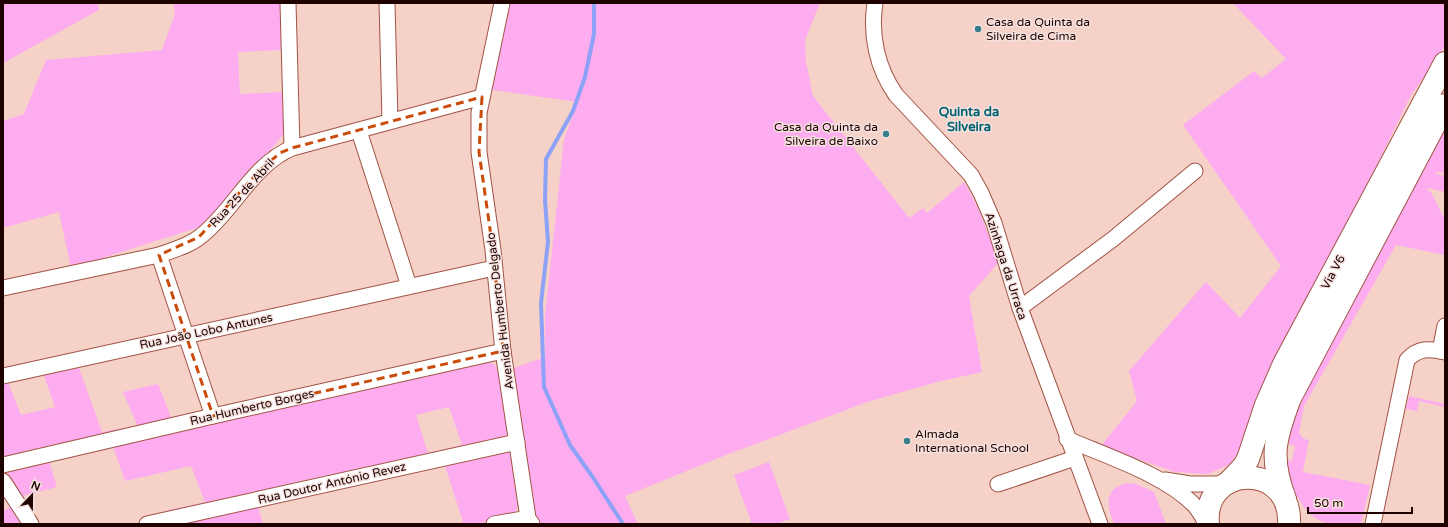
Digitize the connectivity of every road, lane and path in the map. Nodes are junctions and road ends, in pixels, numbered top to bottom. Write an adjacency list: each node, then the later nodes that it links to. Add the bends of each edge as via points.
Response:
1 (288, 3): 10 (street)
2 (387, 3): 8 (street)
3 (502, 3): 6 (street, Avenida Humberto Delgado)
4 (875, 3): 16 (street, Azinhaga da Urraca, via 873,29 880,66 886,80 896,95 971,176 994,223)
5 (1445, 63): 29 (main road, Via V6, via 1284,364 1266,405 1248,459)
6 (482, 97): 8 (street, Rua 25 de Abril); 13 (street, Avenida Humberto Delgado, via 478,152)
7 (1445, 105): 31 (main road, Via V6, via 1290,398 1282,420 1275,454 1277,475)
8 (390, 121): 9 (street, Rua 25 de Abril)
9 (359, 131): 10 (street, Rua 25 de Abril); 14 (street)
10 (292, 148): 12 (street, Rua 25 de Abril, via 280,153 260,170 200,237 180,248)
11 (1195, 171): 16 (street, via 1113,239)
12 (159, 255): 15 (street, Rua 25 de Abril); 18 (street)
13 (494, 268): 14 (street, Rua João Lobo Antunes); 20 (street, Avenida Humberto Delgado)
14 (409, 286): 18 (street, Rua João Lobo Antunes)
15 (3, 288)
16 (1020, 308): 23 (street, Azinhaga da Urraca)
17 (1445, 326): 19 (street)
18 (185, 335): 21 (street, Rua João Lobo Antunes); 22 (street)
19 (1443, 351): 39 (street, via 1420,350 1407,360)
20 (503, 352): 22 (street, Rua Humberto Borges); 24 (street, Avenida Humberto Delgado)
21 (3, 376)
22 (213, 416): 26 (street, Rua Humberto Borges)
23 (1067, 439): 25 (street, Azinhaga da Urraca); 27 (street)
24 (517, 442): 32 (street, Avenida Humberto Delgado); 34 (street, Rua Doutor António Revez)
25 (1075, 458): 30 (street); 36 (street, Azinhaga da Urraca)
26 (3, 466)
27 (1159, 479): 29 (street, via 1190,484); 37 (street, via 1187,498)
28 (3, 481): 33 (street)
29 (1227, 483): 31 (main road, via 1244,477 1257,478 1272,484); 37 (main road, Via V6, via 1212,499)
30 (998, 484)
31 (1287, 509): 38 (main road)
32 (530, 521): 35 (street)
33 (31, 524)
34 (147, 524)
35 (494, 524)
36 (1100, 524)
37 (1207, 524)
38 (1308, 524)
39 (1373, 524)

